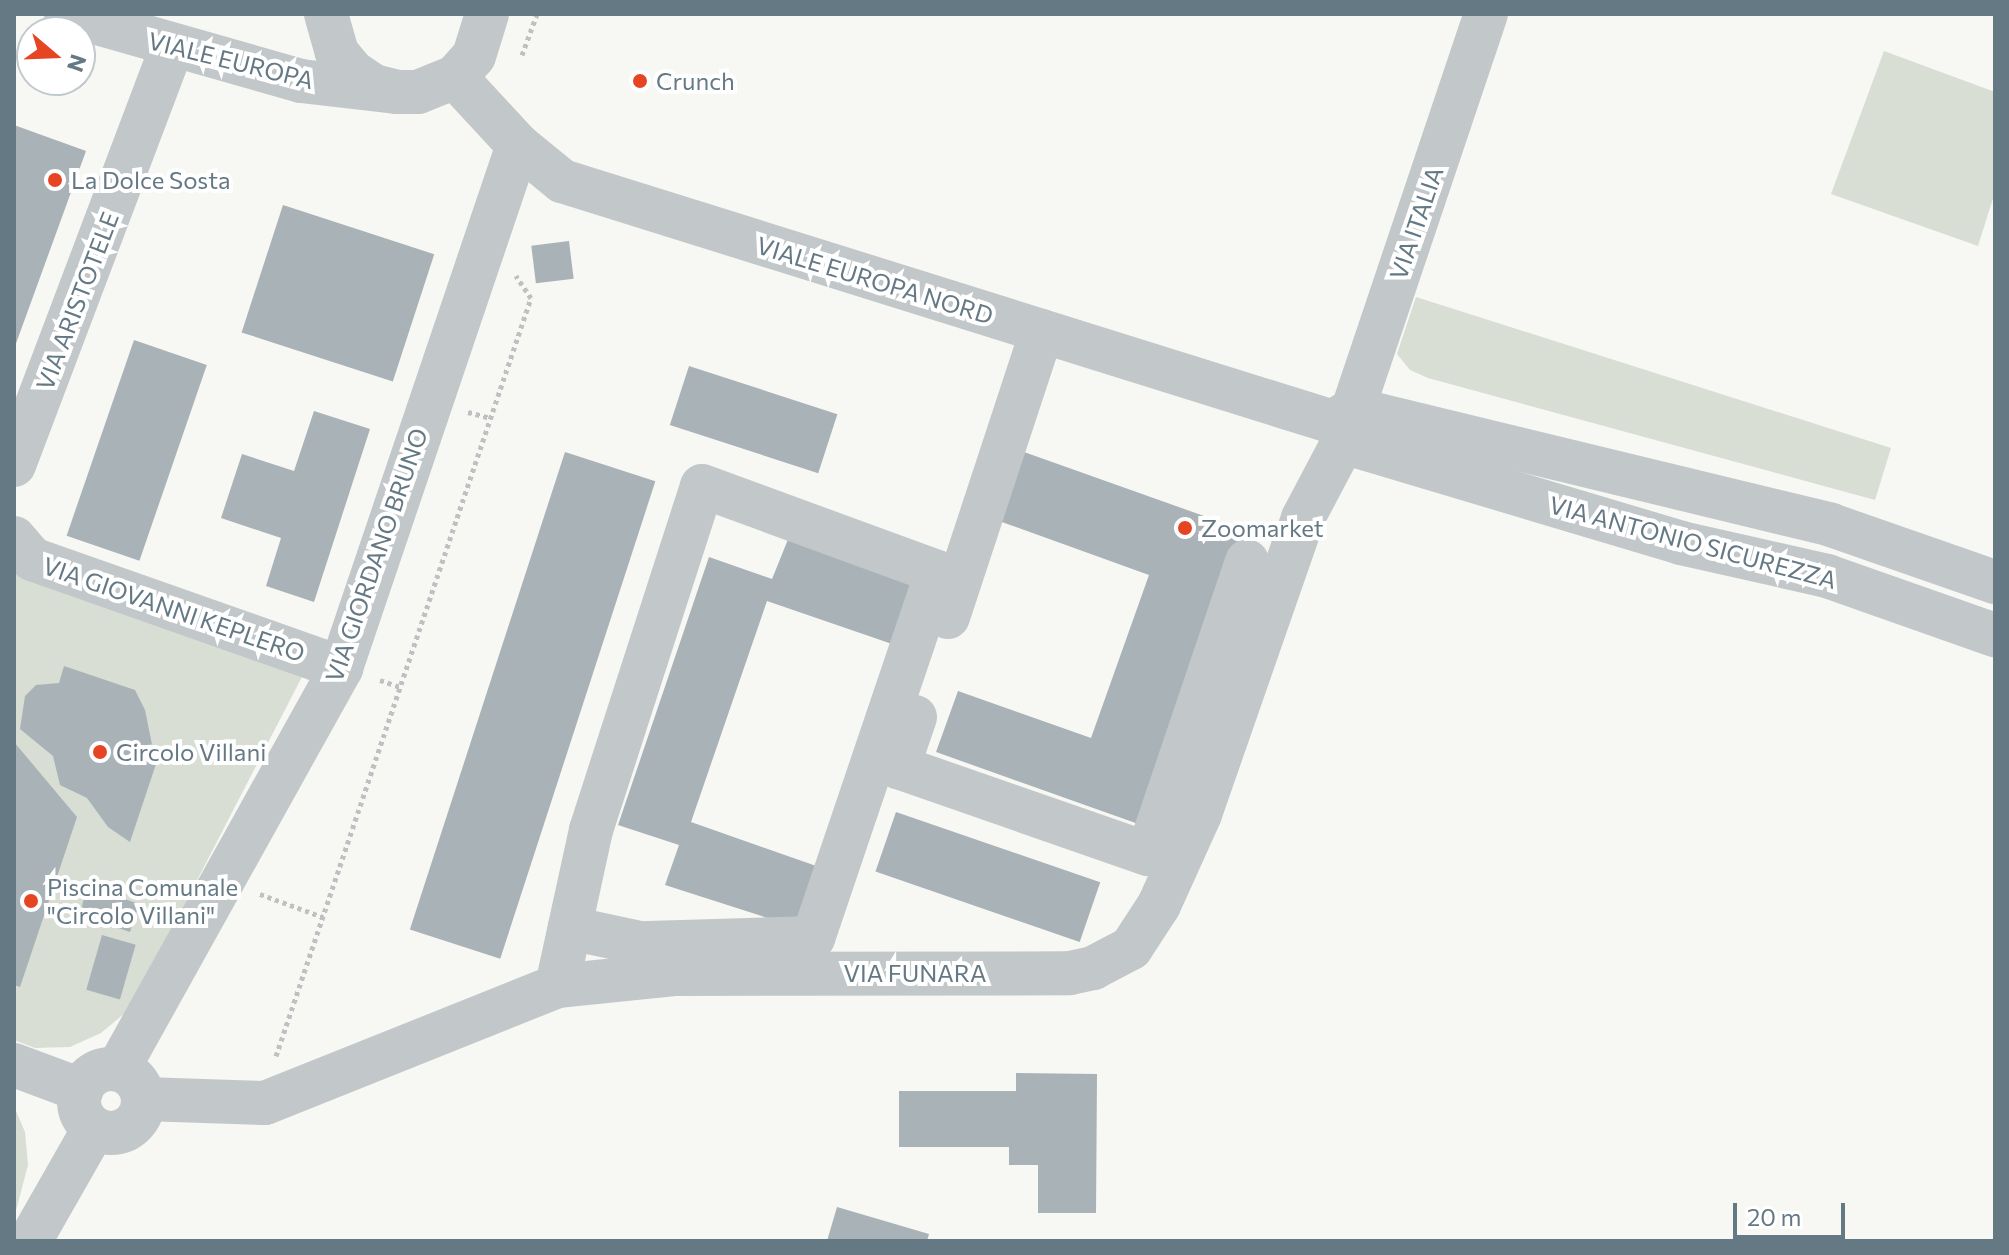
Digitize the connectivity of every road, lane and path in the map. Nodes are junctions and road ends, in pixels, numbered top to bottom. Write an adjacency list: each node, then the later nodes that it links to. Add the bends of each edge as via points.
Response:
1 (66, 14): 6 (street, VIALE EUROPA)
2 (326, 14): 9 (street, via 337,53 353,72)
3 (537, 14): 7 (path)
4 (1486, 14): 13 (street, VIA ITALIA)
5 (488, 20): 8 (street, via 474,56)
6 (172, 47): 9 (street, VIALE EUROPA, via 301,81); 14 (street, VIA ARISTOTELE)
7 (522, 55)
8 (455, 77): 9 (street, VIALE EUROPA, via 418,92); 10 (street, VIALE EUROPA NORD)
9 (398, 92)
10 (518, 145): 11 (street, VIA GIORDANO BRUNO); 12 (street, VIALE EUROPA NORD, via 562,181)
11 (486, 233): 19 (street, VIA GIORDANO BRUNO); 21 (path, via 531,298)
12 (1042, 331): 13 (street, VIALE EUROPA NORD); 16 (street, via 898,767 1148,854)
13 (1343, 424): 17 (street, VIA ANTONIO SICUREZZA, via 1831,525); 18 (street, VIA ANTONIO SICUREZZA, via 1681,543 1827,576); 23 (street, VIA FUNARA, via 1297,533 1200,814 1159,905 1131,948 1070,973 676,974)
14 (14, 465)
15 (14, 538): 19 (street, VIA GIOVANNI KEPLERO, via 32,559)
16 (1247, 561)
17 (1995, 582)
18 (1995, 635)
19 (341, 668): 25 (street, VIA GIORDANO BRUNO)
20 (258, 893): 21 (path)
21 (323, 917): 26 (path, via 268,1079)
22 (570, 928): 22 (street, via 591,830 702,486 937,572 813,938 640,943); 23 (street)
23 (557, 986): 26 (street, VIA FUNARA)
24 (14, 1065): 25 (street, VIA FUNARA)
25 (109, 1097): 26 (street, VIA FUNARA); 27 (street, VIA GIORDANO BRUNO)
26 (265, 1103)
27 (30, 1241)

